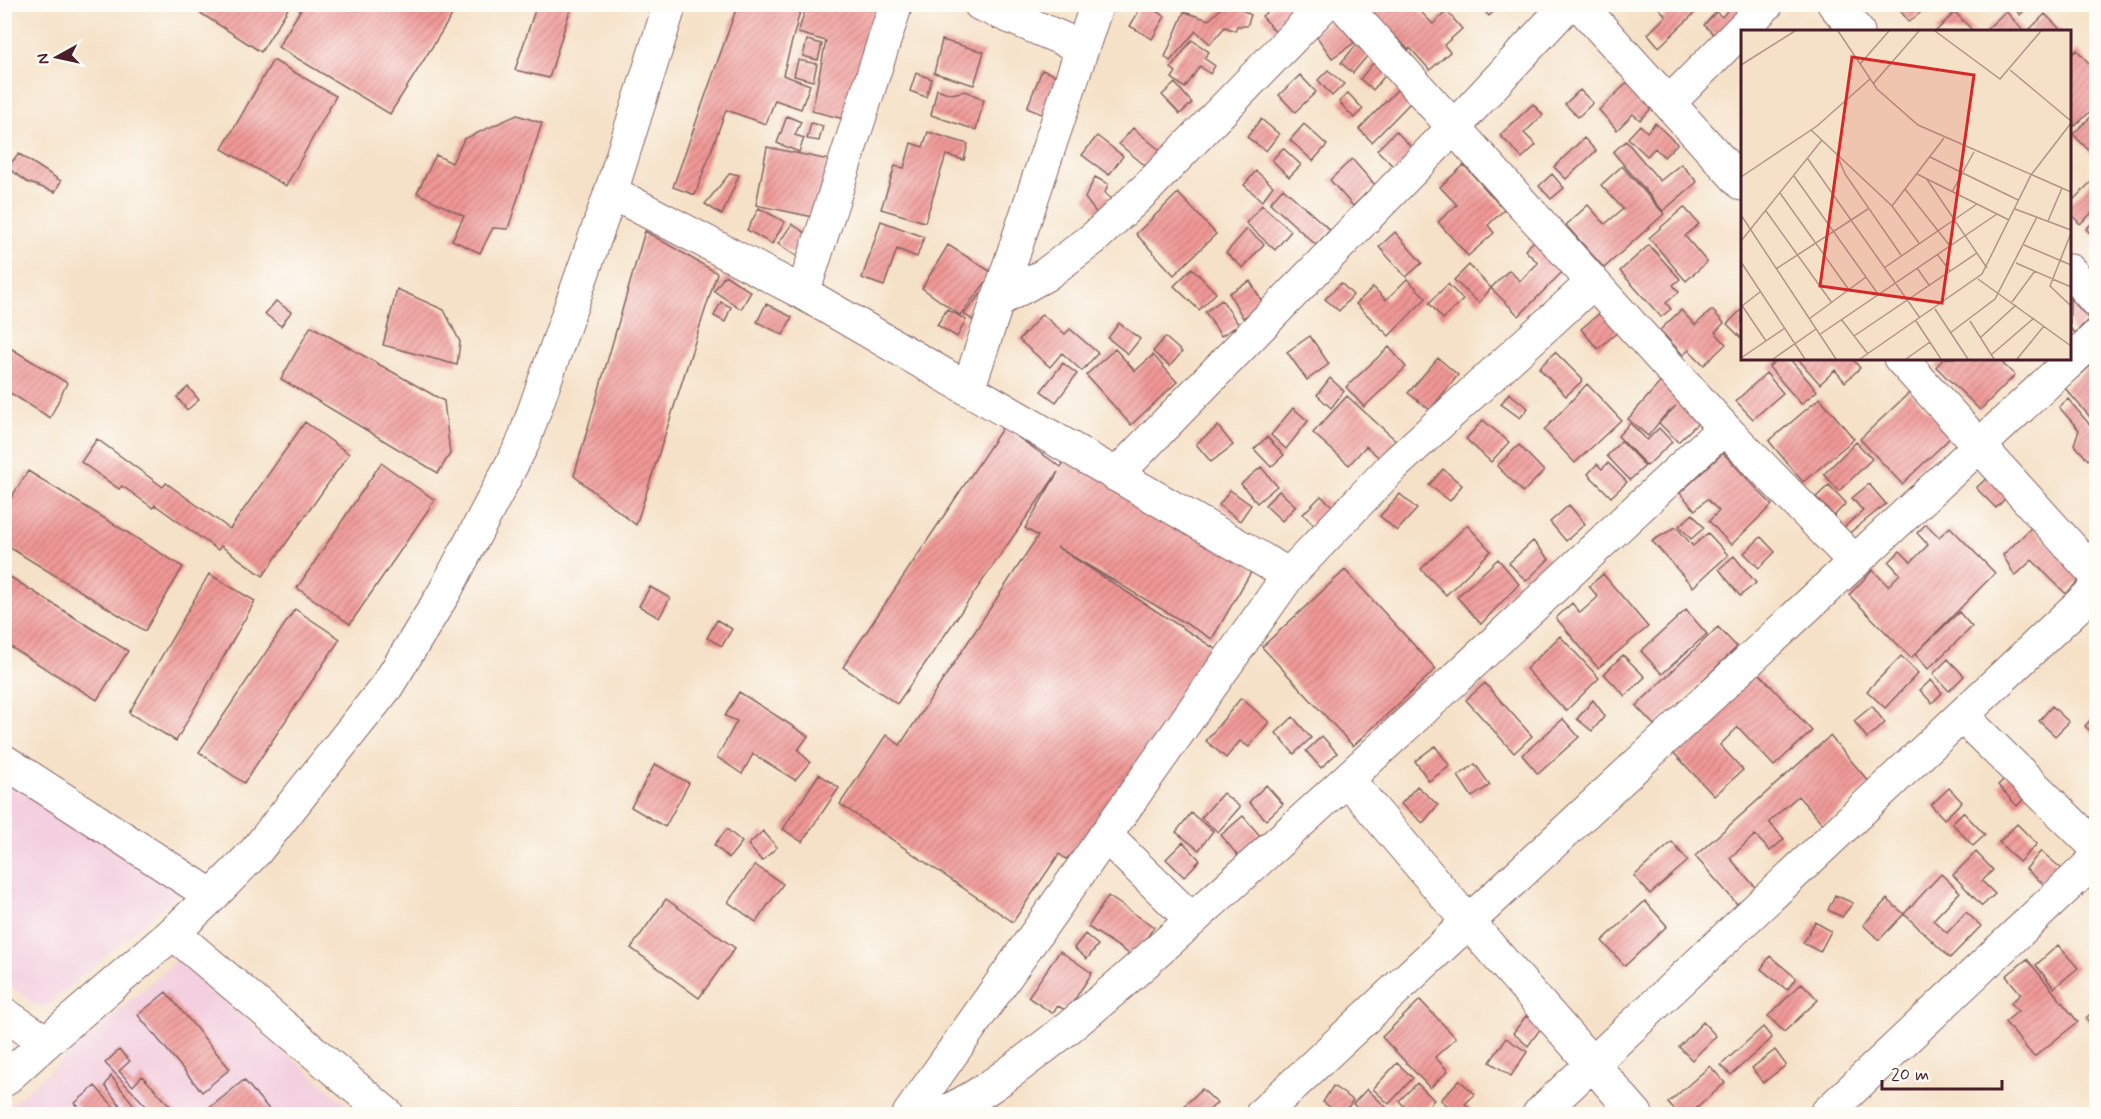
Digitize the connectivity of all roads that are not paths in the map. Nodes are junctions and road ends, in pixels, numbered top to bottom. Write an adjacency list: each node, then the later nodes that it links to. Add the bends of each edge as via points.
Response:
1 (670, 4): 18 (street)
2 (896, 4): 21 (street)
3 (980, 4): 14 (street)
4 (1097, 4): 14 (street)
5 (1325, 4): 23 (street, via 1094,238 1045,275)
6 (1343, 4): 16 (street)
7 (1568, 4): 16 (street)
8 (1579, 4): 15 (street)
9 (1767, 4): 12 (street)
10 (1834, 4): 13 (street)
11 (1741, 30): 15 (street)
12 (1741, 30)
13 (1856, 30)
14 (1082, 47): 23 (street)
15 (1669, 103): 17 (street)
16 (1454, 128): 20 (street); 29 (street)
17 (1741, 182)
18 (611, 192): 21 (street); 40 (street, via 523,443 444,593 387,686 256,851)
19 (2071, 272): 22 (street)
20 (1592, 283): 27 (street); 31 (street, via 1393,466)
21 (803, 293): 26 (street)
22 (2097, 301)
23 (997, 302): 26 (street)
24 (2097, 337): 28 (street)
25 (1902, 360): 28 (street)
26 (968, 388): 29 (street)
27 (1724, 428): 30 (street); 36 (street)
28 (1980, 446): 30 (street); 32 (street)
29 (1116, 475): 31 (street)
30 (1855, 562): 42 (street)
31 (1289, 575): 37 (street)
32 (2097, 575)
33 (2097, 589): 34 (street)
34 (1962, 716): 38 (street); 46 (street)
35 (4, 761): 40 (street)
36 (1348, 780): 41 (street); 42 (street)
37 (1105, 835): 41 (street); 49 (street)
38 (2097, 847)
39 (2097, 859): 54 (street)
40 (212, 896): 43 (street)
41 (1192, 920): 50 (street, via 1060,1035 995,1084)
42 (1468, 922): 46 (street); 51 (street)
43 (173, 933): 45 (street); 48 (street)
44 (4, 1014): 45 (street)
45 (46, 1042): 47 (street)
46 (1592, 1065): 52 (street); 53 (street)
47 (4, 1080)
48 (387, 1114)
49 (909, 1114)
50 (940, 1114)
51 (1262, 1114)
52 (1539, 1114)
53 (1636, 1114)
54 (1826, 1114)

